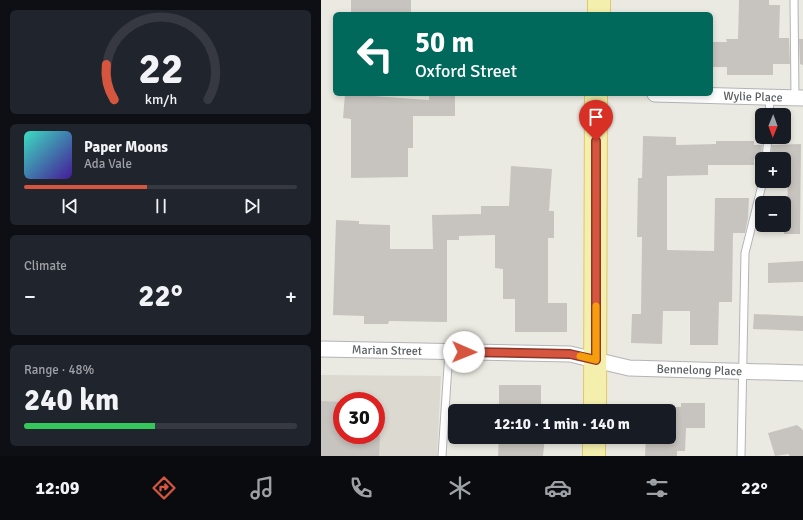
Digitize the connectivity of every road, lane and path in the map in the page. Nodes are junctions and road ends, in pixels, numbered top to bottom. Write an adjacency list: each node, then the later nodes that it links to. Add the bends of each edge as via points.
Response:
1 (599, 0): 3 (main road)
2 (794, 0): 7 (lane)
3 (599, 12)
4 (596, 96): 12 (main road)
5 (713, 96): 6 (street, Wylie Place)
6 (770, 97): 7 (street, Wylie Place); 8 (lane)
7 (799, 98)
8 (769, 108)
9 (761, 188): 13 (lane, via 745,253)
10 (321, 349): 11 (street, Marian Street)
11 (449, 351): 12 (street, Marian Street, via 570,354); 17 (lane)
12 (596, 360): 13 (street, Bennelong Place, via 629,368); 15 (main road)
13 (743, 372): 14 (street, Bennelong Place); 19 (lane)
14 (803, 373)
15 (595, 404)
16 (594, 444): 18 (main road)
17 (442, 456)
18 (594, 456)
19 (741, 456)

